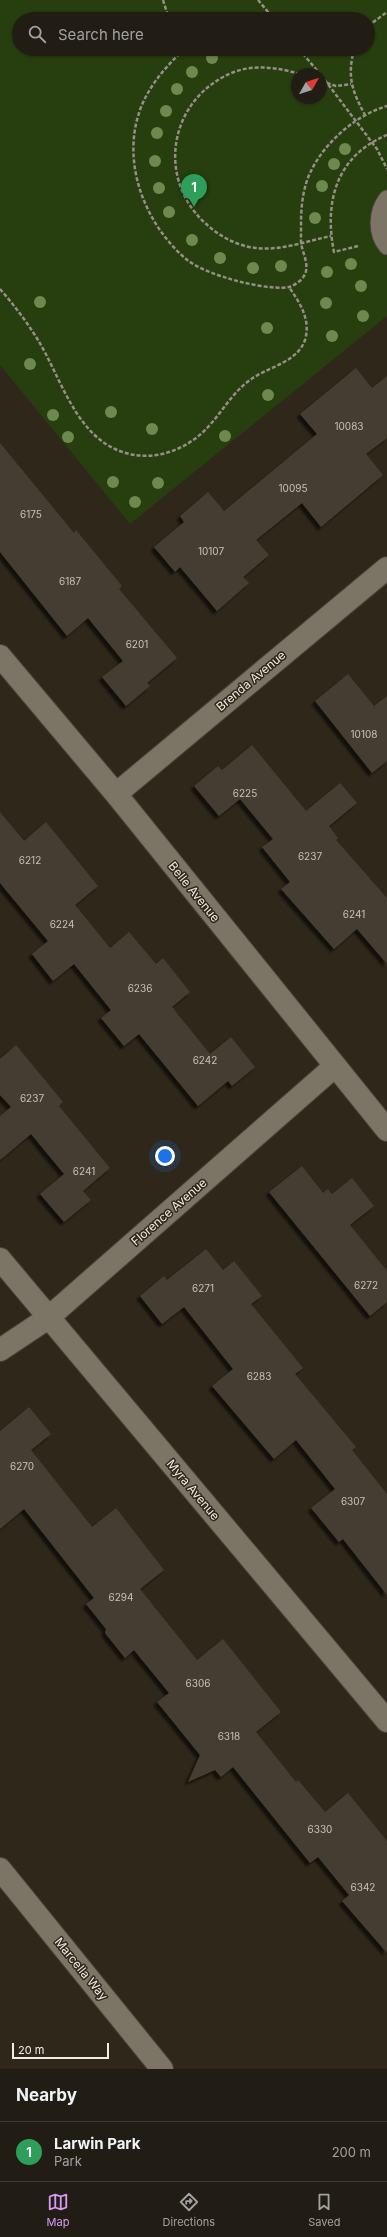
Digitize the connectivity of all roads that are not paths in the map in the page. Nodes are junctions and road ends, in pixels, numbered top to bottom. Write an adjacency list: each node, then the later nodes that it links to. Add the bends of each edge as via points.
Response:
1 (387, 199): 2 (lane, via 379,217 380,231)
2 (387, 246)
3 (387, 568): 5 (street, Brenda Avenue)
4 (0, 656): 5 (street, Belle Avenue)
5 (116, 794): 6 (street, Belle Avenue)
6 (334, 1068): 7 (street, Belle Avenue); 9 (street, Florence Avenue)
7 (387, 1130)
8 (0, 1259): 9 (street, Myra Avenue)
9 (48, 1318): 10 (street, Florence Avenue); 11 (street, Myra Avenue)
10 (0, 1350)
11 (387, 1721)
12 (0, 1869): 13 (street, Marcella Way)
13 (155, 2066)

